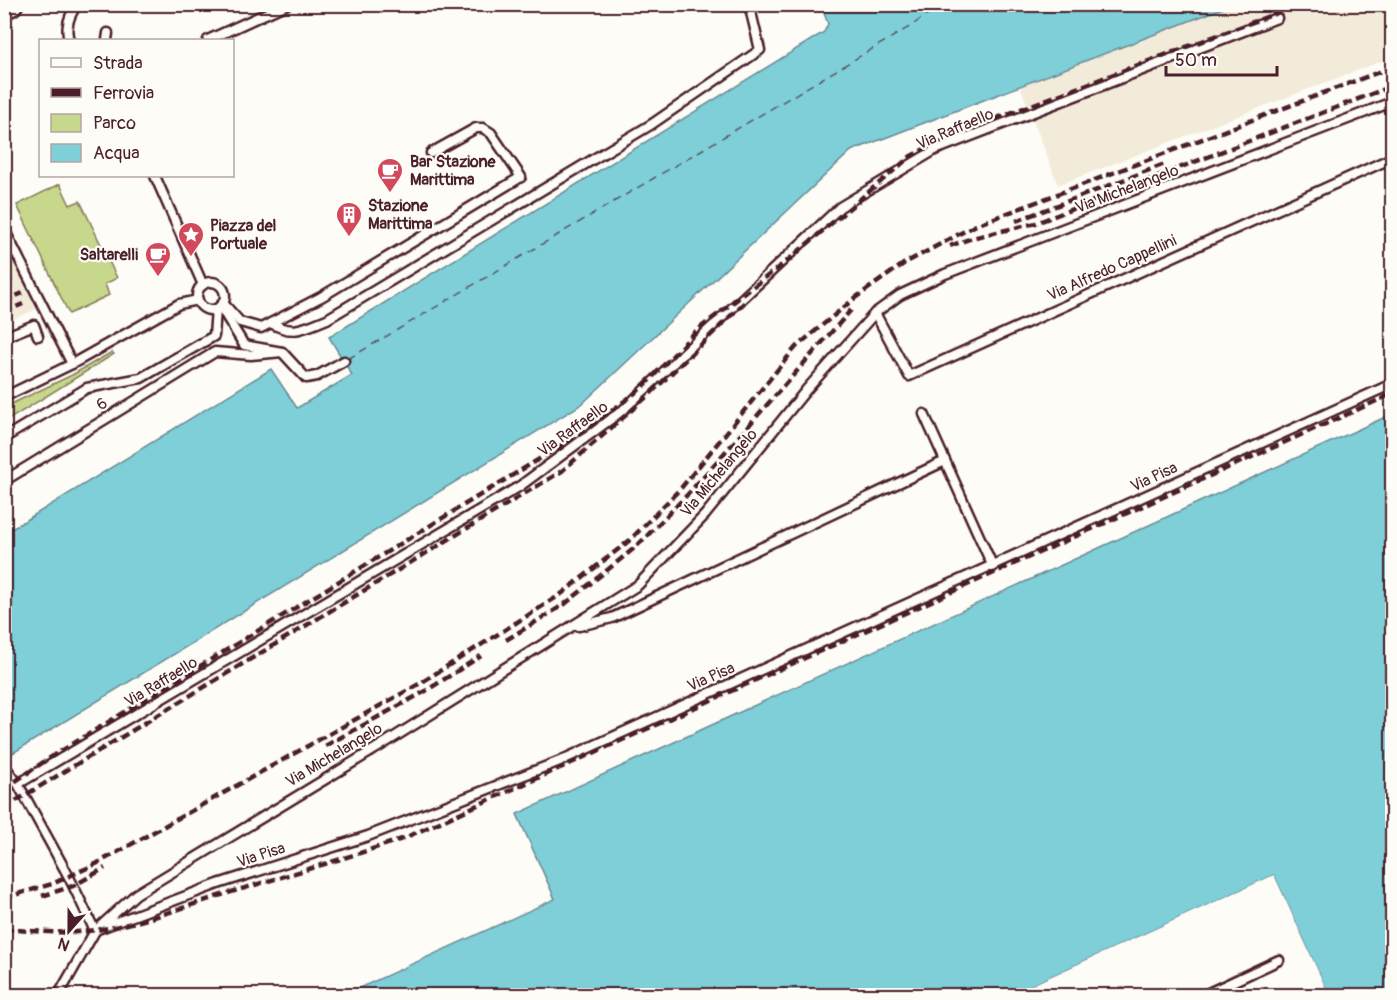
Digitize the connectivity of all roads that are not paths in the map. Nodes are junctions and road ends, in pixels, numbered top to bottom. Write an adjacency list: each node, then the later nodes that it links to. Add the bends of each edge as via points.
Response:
1 (11, 4): 5 (main road)
2 (78, 4): 7 (lane, via 67,27)
3 (287, 4): 8 (lane)
4 (749, 4): 18 (lane, via 760,50 652,124 327,319 297,330 283,330)
5 (4, 8)
6 (1277, 18): 33 (lane, Via Raffaello, via 935,150 840,207 623,410 520,486)
7 (69, 39)
8 (210, 39)
9 (1392, 102): 17 (lane, Via Michelangelo, via 923,283)
10 (431, 153): 18 (lane, via 476,128 483,128 491,133 521,177)
11 (1392, 158): 17 (lane, Via Alfredo Cappellini, via 909,376)
12 (155, 177): 14 (lane)
13 (4, 230): 23 (lane)
14 (203, 285): 15 (lane); 16 (lane, via 219,285 225,293)
15 (198, 300): 16 (lane, via 205,308); 23 (lane, via 179,304)
16 (220, 306): 18 (lane, via 249,326 261,328); 21 (lane, via 244,345); 27 (lane, via 214,336 141,378 87,388)
17 (875, 313): 31 (lane, Via Michelangelo, via 807,389 705,515 638,585)
18 (271, 323)
19 (38, 336): 20 (lane, via 34,325)
20 (4, 337)
21 (282, 352): 22 (lane, via 306,378); 29 (lane, 6, via 215,352)
22 (344, 361)
23 (72, 364): 25 (lane)
24 (1392, 384): 30 (lane, Via Pisa)
25 (4, 397)
26 (924, 414): 28 (lane)
27 (4, 438)
28 (945, 462): 30 (lane); 31 (lane, via 612,618)
29 (4, 481)
30 (993, 567): 34 (lane, Via Pisa, via 560,761 368,836 218,884)
31 (573, 627): 34 (lane, Via Michelangelo, via 136,894)
32 (4, 765): 33 (lane)
33 (18, 784): 34 (lane)
34 (95, 931): 36 (lane)
35 (1279, 960): 37 (lane)
36 (58, 996)
37 (1202, 996)

